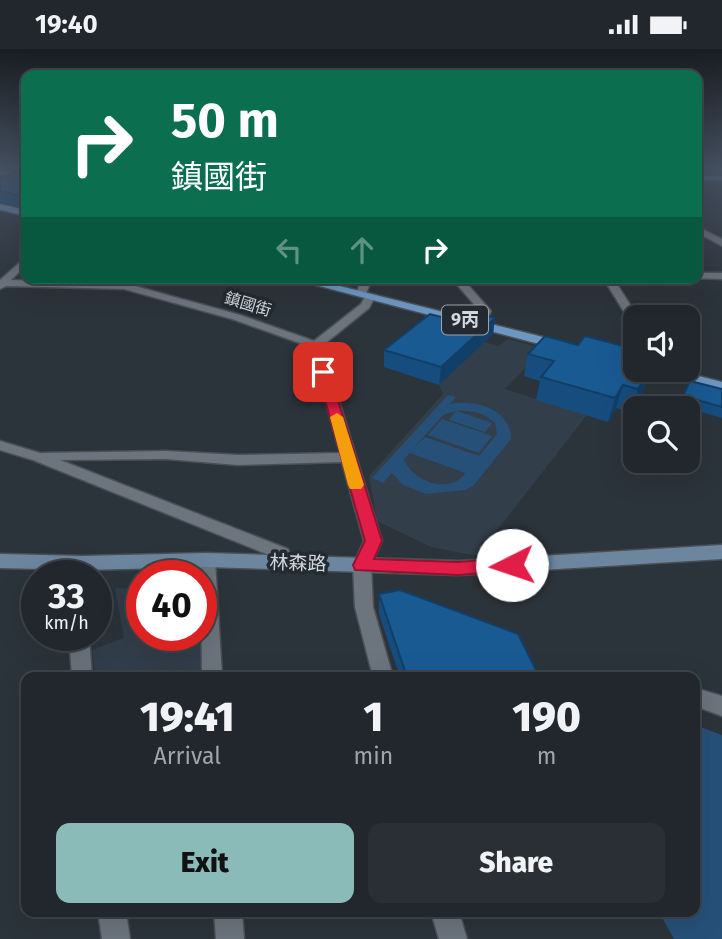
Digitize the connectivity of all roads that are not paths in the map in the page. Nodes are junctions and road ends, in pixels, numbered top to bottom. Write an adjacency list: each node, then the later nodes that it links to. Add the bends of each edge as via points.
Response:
1 (702, 231): 2 (street)
2 (722, 243)
3 (21, 265): 6 (street)
4 (702, 276): 5 (street)
5 (722, 276)
6 (1, 284): 14 (street, 鎮國街, via 124,286)
7 (319, 284): 11 (main road, 9丙)
8 (366, 284): 11 (street)
9 (461, 284): 13 (street, via 486,311)
10 (612, 284): 12 (street)
11 (365, 295): 13 (main road, 9丙); 14 (street, via 365,306)
12 (625, 305)
13 (480, 324): 15 (main road, 9丙)
14 (316, 345): 20 (street)
15 (572, 348)
16 (700, 380): 17 (main road)
17 (722, 386)
18 (0, 445): 19 (street)
19 (38, 457): 20 (street); 25 (street, via 282,553)
20 (347, 457): 26 (street, via 373,541)
21 (722, 552): 26 (street, 林森路, via 458,568)
22 (217, 560): 25 (street, 林森路)
23 (0, 561): 24 (street, 林森路)
24 (21, 563)
25 (285, 563): 26 (street, 林森路)
26 (362, 565): 31 (street, via 364,607)
27 (80, 651): 29 (street)
28 (211, 651): 30 (street)
29 (82, 672)
30 (212, 672)
31 (382, 672)
32 (700, 699): 33 (street)
33 (722, 706)
34 (113, 917): 37 (street)
35 (228, 917): 38 (street)
36 (446, 917): 39 (street)
37 (116, 939)
38 (230, 939)
39 (453, 939)

